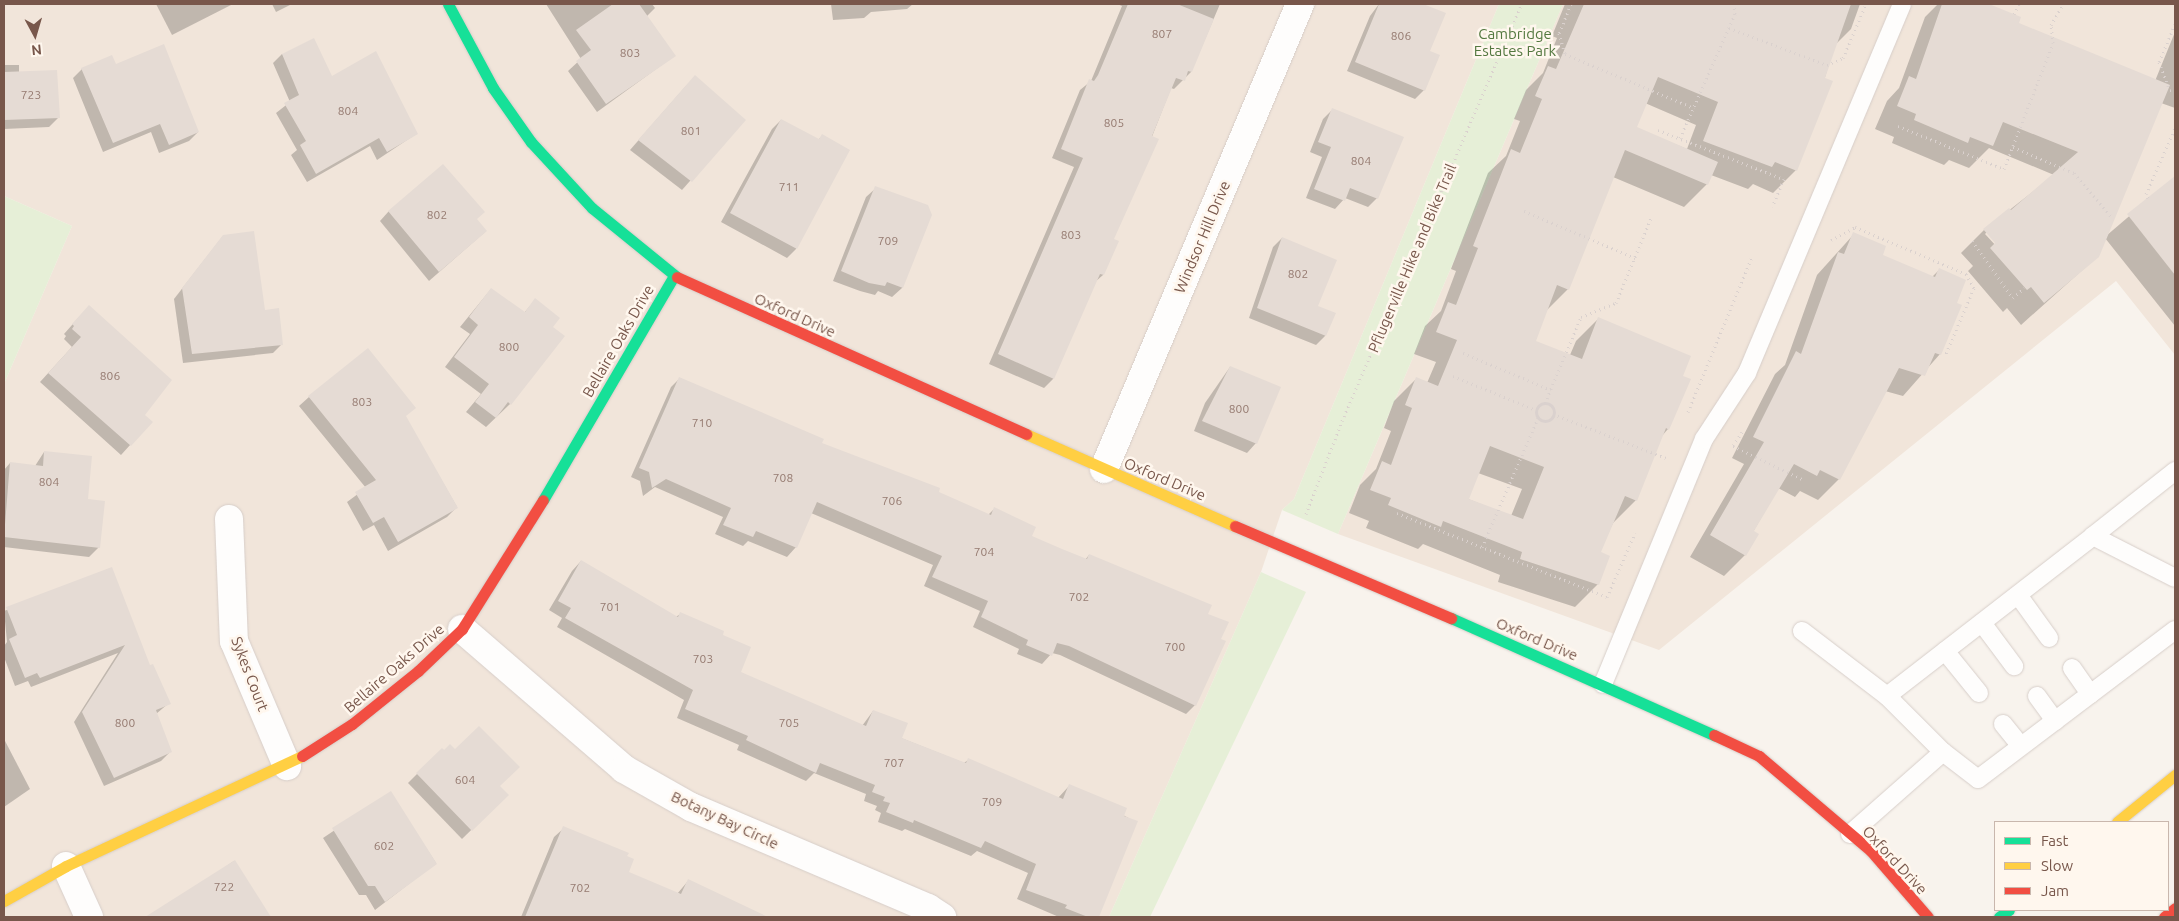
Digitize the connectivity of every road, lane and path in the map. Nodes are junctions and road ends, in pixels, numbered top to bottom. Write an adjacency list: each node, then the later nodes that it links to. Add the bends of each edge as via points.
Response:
1 (448, 4): 29 (street, Oxford Drive, via 493,88 531,142 592,208)
2 (1300, 4): 44 (street, Windsor Hill Drive)
3 (1522, 4): 48 (path, Pflugerville Hike and Bike Trail, via 1342,421)
4 (1571, 4): 14 (path, via 1559,33 1565,54)
5 (1734, 4): 12 (path, via 1735,14)
6 (1866, 4): 12 (path, via 1843,58 1827,65)
7 (1902, 4): 63 (lane, via 1747,373 1704,439)
8 (2019, 4): 10 (path)
9 (2063, 4): 19 (path, via 2051,25 2053,43)
10 (2014, 14)
11 (2175, 24): 13 (path, via 2158,62 2170,90)
12 (1729, 28): 14 (path)
13 (2175, 92)
14 (1694, 108): 18 (path)
15 (1898, 126): 19 (path, via 2004,169)
16 (2175, 128): 20 (path, via 2146,194)
17 (1658, 130): 18 (path)
18 (1680, 138): 21 (path, via 1784,179)
19 (2012, 147): 23 (path, via 2074,173)
20 (2148, 198)
21 (1772, 207)
22 (1524, 211): 28 (path)
23 (2111, 216)
24 (1651, 218): 28 (path)
25 (1972, 241): 30 (path, via 2013,298)
26 (1828, 247): 32 (path, via 1831,240 1855,228 1966,274 1974,288)
27 (1752, 257): 39 (path)
28 (1635, 258): 34 (path, via 1616,303 1581,318)
29 (674, 276): 44 (street, Oxford Drive); 56 (street, Bellaire Oaks Drive, via 522,537)
30 (2024, 288)
31 (1463, 353): 34 (path)
32 (1945, 356)
33 (1453, 376): 36 (path)
34 (1551, 390): 35 (path)
35 (1545, 403): 36 (path); 37 (path, via 1552,406)
36 (1536, 410): 38 (path)
37 (1553, 414): 38 (path, via 1547,421); 42 (path)
38 (1538, 418): 52 (path)
39 (1685, 419)
40 (1744, 430): 46 (path, via 1733,446)
41 (1670, 451): 42 (path)
42 (1666, 459): 43 (path)
43 (1662, 468)
44 (1104, 469): 63 (street, Oxford Drive)
45 (2175, 472): 51 (lane)
46 (1804, 480)
47 (1397, 513): 52 (path)
48 (1306, 514)
49 (229, 519): 72 (street, Sykes Court, via 234,641)
50 (1637, 528): 52 (path, via 1608,597)
51 (2093, 536): 53 (lane); 54 (lane)
52 (1482, 547)
53 (2175, 578)
54 (2018, 595): 55 (lane); 59 (lane)
55 (1982, 623): 60 (lane); 61 (lane)
56 (462, 629): 72 (street, Bellaire Oaks Drive, via 418,671 352,724); 80 (street, Botany Bay Circle, via 624,769 691,807 928,908)
57 (2175, 630): 65 (lane)
58 (1802, 631): 66 (lane)
59 (2049, 638)
60 (1945, 651): 64 (lane); 66 (lane)
61 (2014, 666)
62 (2072, 668): 65 (lane)
63 (1603, 684): 75 (street, Oxford Drive, via 1759,756)
64 (1979, 693)
65 (2090, 694): 68 (lane)
66 (1887, 696): 71 (lane)
67 (2037, 696): 68 (lane)
68 (2055, 721): 70 (lane)
69 (2003, 724): 70 (lane)
70 (2022, 746): 71 (lane, via 1978,779)
71 (1942, 752): 75 (lane)
72 (287, 766): 76 (street, Bellaire Oaks Drive)
73 (2175, 775): 74 (street)
74 (2118, 821)
75 (1850, 834): 81 (street, Oxford Drive, via 1871,851)
76 (66, 866): 77 (street, Bellaire Oaks Drive); 79 (street)
77 (4, 901)
78 (2175, 908): 82 (street)
79 (89, 917)
80 (942, 917)
81 (1928, 917)
82 (2164, 917)

